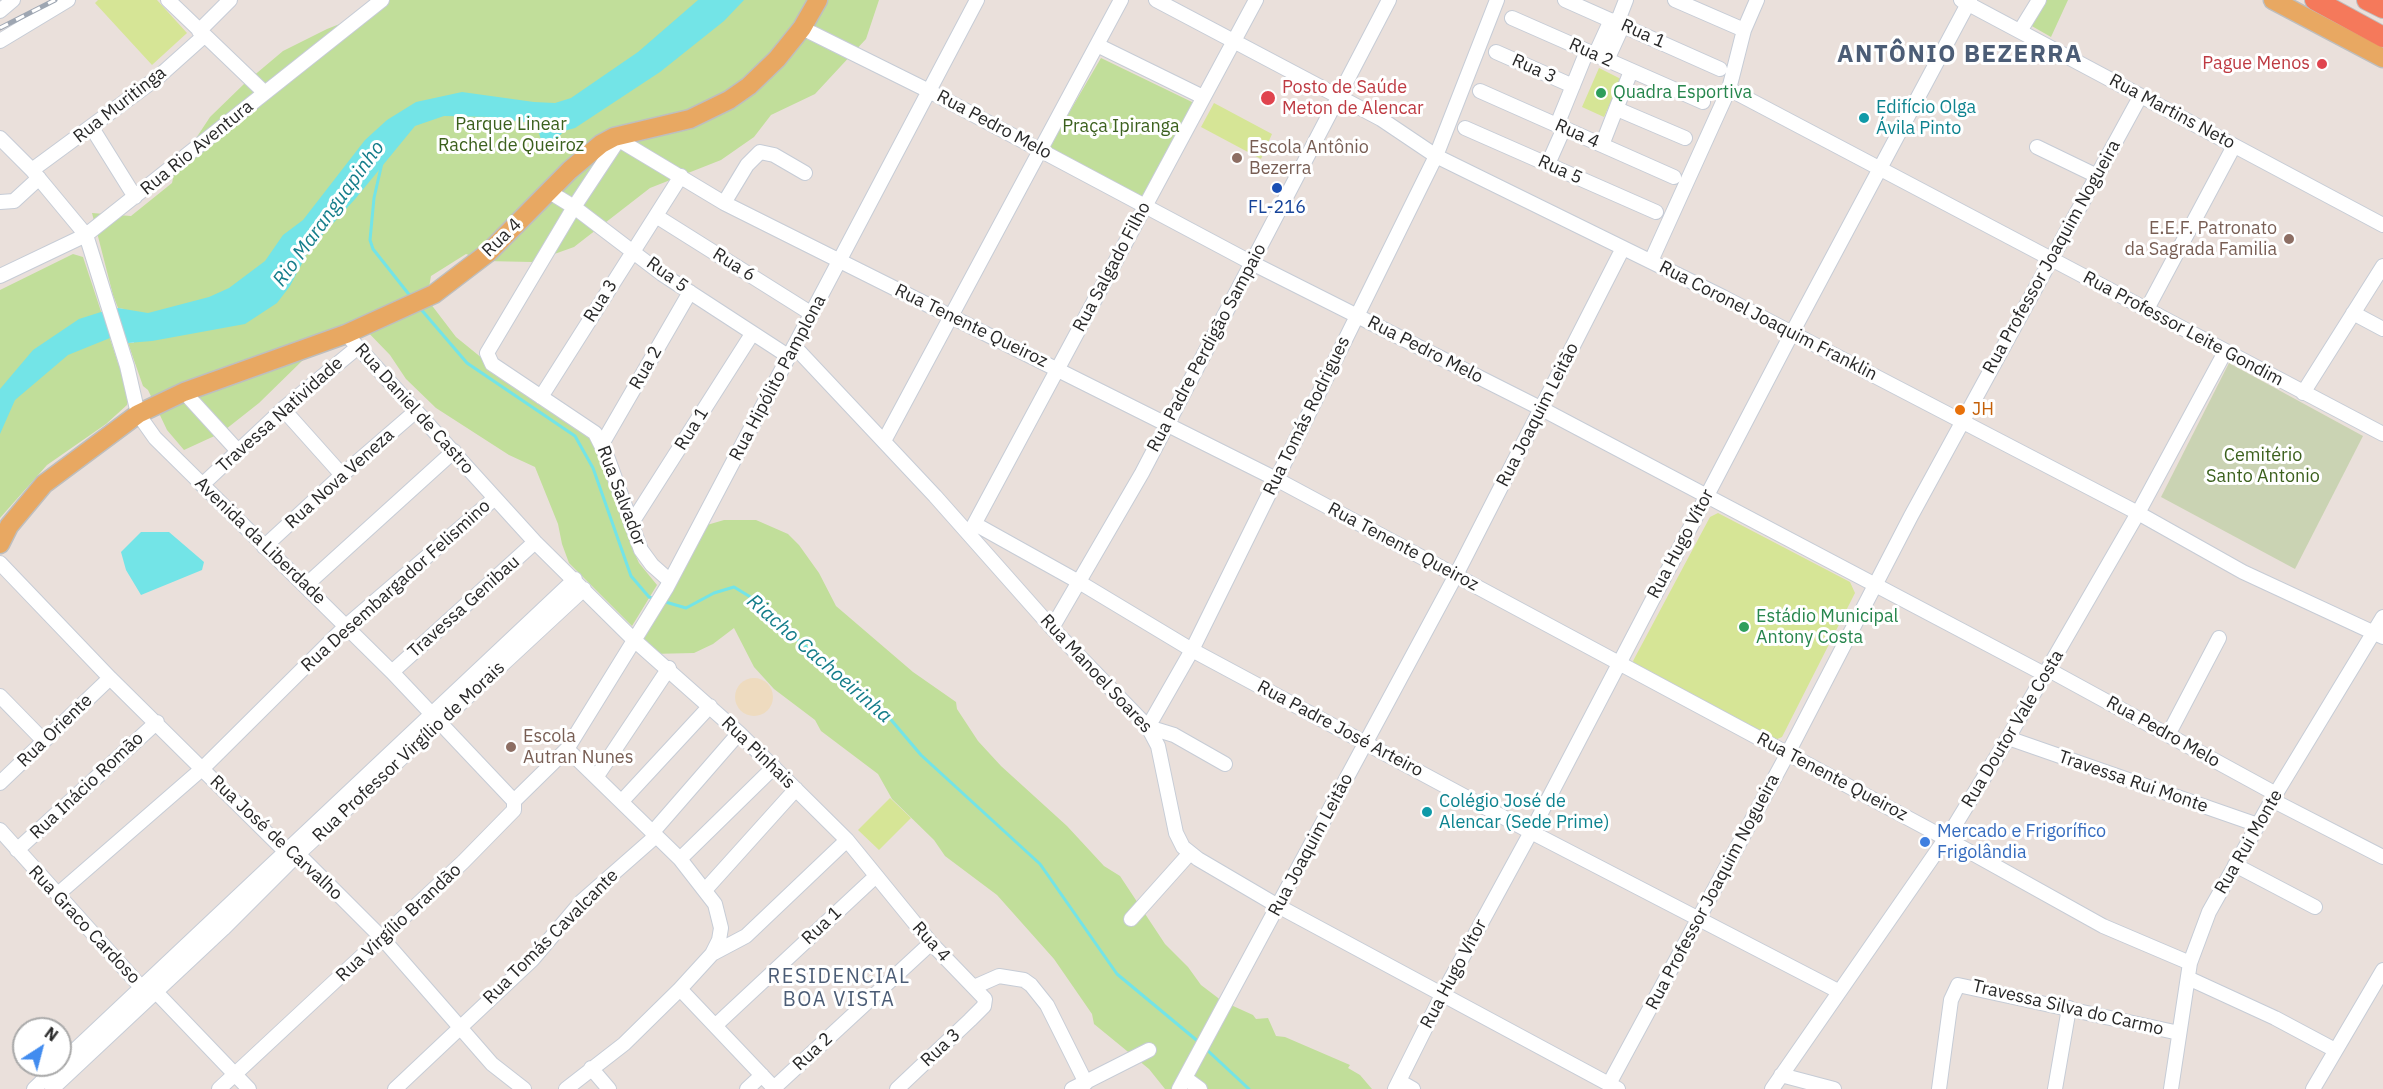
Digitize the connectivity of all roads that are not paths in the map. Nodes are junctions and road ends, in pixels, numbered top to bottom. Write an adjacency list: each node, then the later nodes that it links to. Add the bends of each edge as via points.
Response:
1 (13, 0): 23 (street)
2 (68, 0): 31 (street)
3 (168, 0): 29 (street)
4 (230, 0): 29 (street, Rua Muritinga)
5 (382, 0): 43 (street, Rua Rio Aventura)
6 (818, 0): 26 (main road, Rua 4)
7 (977, 0): 41 (street, Rua Hipólito Pamplona)
8 (1121, 0): 33 (street)
9 (1156, 0): 32 (street, Rua Coronel Joaquim Franklin)
10 (1256, 0): 32 (street, Rua Salgado Filho)
11 (1389, 0): 46 (street, Rua Padre Perdigão Sampaio)
12 (1497, 0): 59 (street, Rua Tomás Rodrigues)
13 (1565, 0): 25 (street, Rua 1)
14 (1626, 0): 25 (street)
15 (1675, 0): 27 (street)
16 (1758, 0): 27 (street)
17 (2038, 0): 28 (street)
18 (2273, 0): 36 (main road)
19 (2315, 0): 30 (highway)
20 (2367, 0): 22 (highway)
21 (1966, 1): 28 (street, Rua Martins Neto); 61 (street, Rua Hugo Vítor)
22 (2383, 8)
23 (0, 10)
24 (1512, 18): 35 (street, Rua 2)
25 (1617, 23): 35 (street); 37 (street, Rua 1)
26 (802, 28): 41 (street, Rua Pedro Melo); 53 (main road, Rua 4, via 765,72 729,100 690,118)
27 (1744, 30): 40 (street)
28 (2020, 31): 45 (street, Rua Martins Neto)
29 (202, 33): 43 (street); 49 (street, Rua Muritinga, via 157,78)
30 (2383, 37)
31 (0, 41)
32 (1234, 42): 44 (street, Rua Salgado Filho); 46 (street, Rua Coronel Joaquim Franklin)
33 (1097, 45): 44 (street); 58 (street)
34 (1496, 52): 39 (street, Rua 3)
35 (1596, 55): 38 (street, Rua 2); 39 (street)
36 (2383, 58)
37 (1720, 69)
38 (1631, 71): 47 (street, Rua 2); 48 (street)
39 (1573, 86): 51 (street)
40 (1729, 89): 61 (street, Rua Professor Leite Gondim); 81 (street)
41 (929, 91): 58 (street, Rua Pedro Melo); 80 (street, Rua Hipólito Pamplona)
42 (1479, 91): 51 (street, Rua 4)
43 (265, 93): 68 (street, Rua Rio Aventura)
44 (1203, 97): 71 (street, Rua Salgado Filho)
45 (2140, 97): 56 (street, Rua Martins Neto); 65 (street, Rua Professor Joaquim Nogueira)
46 (1338, 98): 59 (street, Rua Coronel Joaquim Franklin, via 1381,119); 82 (street, Rua Padre Perdigão Sampaio)
47 (1703, 102)
48 (1617, 109): 54 (street); 55 (street)
49 (92, 128): 63 (street, Rua Muritinga); 68 (street)
50 (1465, 128): 60 (street, Rua 5)
51 (1564, 128): 55 (street, Rua 4); 60 (street)
52 (0, 138): 63 (street)
53 (616, 138): 64 (street, Rua Tenente Queiroz); 67 (main road, Rua 4, via 586,156); 72 (street)
54 (1685, 138)
55 (1602, 145): 66 (street, Rua 4)
56 (2234, 146): 75 (street, Rua Martins Neto); 86 (street)
57 (2037, 147): 65 (street)
58 (1041, 150): 71 (street, Rua Pedro Melo); 90 (street)
59 (1436, 156): 77 (street, Rua Coronel Joaquim Franklin); 89 (street, Rua Tomás Rodrigues)
60 (1552, 166): 73 (street, Rua 5)
61 (1880, 168): 79 (street, Rua Professor Leite Gondim); 92 (street, Rua Hugo Vítor)
62 (805, 172): 70 (street, via 760,152)
63 (35, 174): 69 (street, Rua Muritinga, via 14,201); 76 (street)
64 (681, 176): 70 (street, Rua Tenente Queiroz); 74 (street, Rua 3)
65 (2095, 176): 79 (street, Rua Professor Joaquim Nogueira)
66 (1674, 177)
67 (548, 191): 72 (street, Rua 5); 94 (main road, Rua 4, via 489,252 434,294)
68 (135, 198): 76 (street, Rua Rio Aventura)
69 (0, 202)
70 (723, 203): 80 (street, Rua Tenente Queiroz)
71 (1145, 204): 82 (street, Rua Pedro Melo); 97 (street, Rua Salgado Filho)
72 (574, 207): 78 (street, Rua 5); 100 (street, Rua Salvador, via 487,349 492,363)
73 (1656, 212)
74 (656, 216): 78 (street, Rua 3); 88 (street, Rua 6)
75 (2383, 225)
76 (86, 235): 84 (street, Rua Rio Aventura); 104 (street, Avenida da Liberdade)
77 (1623, 248): 81 (street, Rua Coronel Joaquim Franklin); 102 (street, Rua Joaquim Leitão)
78 (633, 250): 85 (street, Rua 5); 100 (street, Rua 3)
79 (2051, 258): 86 (street, Rua Professor Leite Gondim); 105 (street, Rua Professor Joaquim Nogueira)
80 (841, 261): 88 (street, Rua Hipólito Pamplona); 90 (street, Rua Tenente Queiroz)
81 (1651, 261): 92 (street, Rua Coronel Joaquim Franklin)
82 (1252, 263): 89 (street, Rua Pedro Melo); 106 (street, Rua Padre Perdigão Sampaio)
83 (2383, 266): 87 (street)
84 (0, 276)
85 (690, 292): 93 (street, Rua 5); 109 (street, Rua 2)
86 (2147, 309): 96 (street, Rua Professor Leite Gondim)
87 (2354, 313): 91 (street); 99 (street)
88 (812, 314): 95 (street, Rua Hipólito Pamplona)
89 (1357, 316): 102 (street, Rua Pedro Melo); 113 (street, Rua Tomás Rodrigues)
90 (951, 317): 97 (street, Rua Tenente Queiroz); 108 (street)
91 (2383, 329)
92 (1792, 333): 105 (street, Rua Coronel Joaquim Franklin); 115 (street, Rua Hugo Vítor)
93 (752, 334): 95 (street, Rua 5); 118 (street, Rua 1)
94 (352, 340): 98 (main road, Rua 4); 101 (street, Travessa Natividade); 103 (street, Rua Daniel de Castro)
95 (791, 351): 108 (street, Rua Manoel Soares); 127 (street, Rua Hipólito Pamplona)
96 (2225, 352): 99 (street, Rua Professor Leite Gondim); 117 (street, Rua Doutor Vale Costa)
97 (1059, 370): 106 (street, Rua Tenente Queiroz); 119 (street, Rua Salgado Filho)
98 (184, 392): 104 (main road, Rua 4); 110 (street)
99 (2303, 393): 107 (street, Rua Professor Leite Gondim)
100 (542, 397): 109 (street, Rua Salvador, via 588,426)
101 (283, 409): 110 (street, Travessa Natividade); 112 (street)
102 (1542, 410): 115 (street, Rua Pedro Melo); 124 (street, Rua Joaquim Leitão)
103 (416, 411): 111 (street, Rua Daniel de Castro); 112 (street, Rua Nova Veneza)
104 (138, 414): 114 (street, Avenida da Liberdade, via 155,438); 121 (main road, Rua 4, via 44,484 9,526)
105 (1962, 421): 117 (street, Rua Coronel Joaquim Franklin); 129 (street, Rua Professor Joaquim Nogueira)
106 (1167, 425): 113 (street, Rua Tenente Queiroz); 125 (street, Rua Padre Perdigão Sampaio)
107 (2383, 434)
108 (884, 441): 119 (street, Rua Manoel Soares)
109 (602, 444): 118 (street, Rua Salvador)
110 (237, 450): 114 (street, Travessa Natividade)
111 (454, 452): 116 (street, Rua Daniel de Castro); 128 (street)
112 (342, 474): 122 (street, Rua Nova Veneza)
113 (1276, 479): 124 (street, Rua Tenente Queiroz); 136 (street, Rua Tomás Rodrigues)
114 (202, 485): 122 (street, Avenida da Liberdade)
115 (1706, 496): 129 (street, Rua Pedro Melo); 137 (street, Rua Hugo Vítor)
116 (495, 498): 120 (street, Rua Daniel de Castro); 131 (street, Rua Desembargador Felismino)
117 (2138, 513): 133 (street, Rua Coronel Joaquim Franklin, via 2243,572); 140 (street, Rua Doutor Vale Costa)
118 (631, 524): 127 (street, Rua Salvador, via 641,550)
119 (972, 530): 125 (street, Rua Padre José Arteiro); 132 (street, Rua Manoel Soares)
120 (535, 542): 126 (street, Rua Daniel de Castro); 139 (street, Travessa Genibau)
121 (0, 544)
122 (264, 547): 128 (street, Avenida da Liberdade)
123 (0, 563): 141 (street, Rua José de Carvalho)
124 (1456, 575): 137 (street, Rua Tenente Queiroz); 151 (street, Rua Joaquim Leitão)
125 (1079, 582): 132 (street, Rua Padre Perdigão Sampaio); 136 (street, Rua Padre José Arteiro)
126 (580, 584): 135 (street, Rua Daniel de Castro); 144 (street, Rua Professor Virgílio de Morais)
127 (668, 584): 135 (street, Rua Hipólito Pamplona)
128 (305, 586): 131 (street, Avenida da Liberdade)
129 (1873, 586): 140 (street, Rua Pedro Melo); 153 (street, Rua Professor Joaquim Nogueira)
130 (2383, 617): 133 (street, Rua Rui Monte)
131 (346, 626): 139 (street, Avenida da Liberdade); 156 (street, Rua Desembargador Felismino)
132 (1052, 628): 146 (street, Rua Manoel Soares)
133 (2378, 635): 160 (street, Rua Rui Monte)
134 (2219, 638): 148 (street)
135 (633, 639): 138 (street, Rua Pinhais); 152 (street, Rua Hipólito Pamplona)
136 (1192, 650): 146 (street, Rua Tomás Rodrigues); 151 (street, Rua Padre José Arteiro)
137 (1619, 663): 153 (street, Rua Tenente Queiroz); 165 (street, Rua Hugo Vítor)
138 (669, 668): 143 (street, Rua Pinhais); 157 (street)
139 (392, 672): 144 (street, Avenida da Liberdade)
140 (2048, 672): 148 (street, Rua Pedro Melo); 149 (street, Rua Doutor Vale Costa)
141 (110, 678): 145 (street, Rua José de Carvalho); 150 (street, Rua Oriente)
142 (0, 696): 150 (street)
143 (710, 706): 147 (street, Rua Pinhais); 162 (street)
144 (436, 718): 161 (street, Avenida da Liberdade); 170 (street, Rua Professor Virgílio de Morais)
145 (157, 722): 156 (street, Rua José de Carvalho); 169 (street, Rua Inácio Romão)
146 (1148, 727): 154 (street, via 1174,735); 171 (street, Rua Manoel Soares, via 1158,746 1179,840)
147 (739, 734): 155 (street, Rua Pinhais); 166 (street, Rua Tomás Cavalcante)
148 (2168, 735): 160 (street, Rua Pedro Melo)
149 (2008, 738): 163 (street, Travessa Rui Monte); 167 (street, Rua Doutor Vale Costa)
150 (44, 741): 158 (street, Rua Oriente)
151 (1366, 743): 165 (street, Rua Padre José Arteiro); 178 (street, Rua Joaquim Leitão)
152 (567, 749): 157 (street); 161 (street, Rua Virgílio Brandão)
153 (1788, 753): 167 (street, Rua Tenente Queiroz); 180 (street, Rua Professor Joaquim Nogueira)
154 (1225, 764)
155 (774, 767): 159 (street, Rua Pinhais); 173 (street)
156 (203, 768): 170 (street, Rua José de Carvalho); 177 (street, Rua Desembargador Felismino)
157 (597, 776): 162 (street)
158 (0, 783)
159 (796, 789): 168 (street, Rua Pinhais); 176 (street)
160 (2274, 797): 163 (street, Rua Rui Monte); 172 (street, Rua Pedro Melo)
161 (514, 801): 183 (street, Rua Virgílio Brandão, via 514,810)
162 (622, 801): 166 (street)
163 (2258, 825): 174 (street, Rua Rui Monte)
164 (0, 830): 169 (street, Rua Graco Cardoso)
165 (1531, 832): 180 (street, Rua Padre José Arteiro); 194 (street, Rua Hugo Vítor)
166 (654, 835): 173 (street); 198 (street, Rua Tomás Cavalcante, via 582,901 532,960)
167 (1945, 838): 186 (street, Rua Tenente Queiroz, via 2103,926); 192 (street, Rua Doutor Vale Costa)
168 (846, 840): 175 (street, Rua Pinhais); 185 (street, via 746,936)
169 (17, 850): 177 (street, Rua Graco Cardoso)
170 (292, 852): 182 (street, Rua Professor Virgílio de Morais); 183 (street, Rua José de Carvalho)
171 (1190, 853): 178 (street); 181 (street)
172 (2383, 857)
173 (680, 859): 176 (street)
174 (2235, 865): 179 (street); 186 (street, Rua Rui Monte, via 2210,912)
175 (876, 876): 184 (street, Rua 4); 197 (street, Rua 1)
176 (706, 889): 185 (street, via 716,903 721,928)
177 (58, 894): 189 (street, Rua Graco Cardoso)
178 (1278, 906): 194 (street); 208 (street, Rua Joaquim Leitão)
179 (2315, 907)
180 (1698, 918): 192 (street, Rua Padre José Arteiro); 211 (street, Rua Professor Joaquim Nogueira)
181 (1131, 919)
182 (219, 925): 189 (street, Rua Professor Virgílio de Morais); 193 (street, Rua Professor Virgílio de Morais)
183 (382, 938): 198 (street, Rua José de Carvalho); 204 (street, Rua Virgílio Brandão)
184 (931, 943): 190 (street, Rua 4); 221 (street, Rua 2)
185 (712, 954): 191 (street)
186 (2190, 963): 188 (street, Rua Rui Monte)
187 (2383, 970): 201 (street)
188 (2188, 978): 199 (street, Rua Rui Monte); 201 (street)
189 (141, 987): 193 (street, Rua Graco Cardoso); 202 (street, Rua Professor Virgílio de Morais)
190 (974, 987): 195 (street, Rua 4, via 985,999); 209 (street, via 999,976 1031,985 1047,1005)
191 (680, 989): 197 (street); 203 (street, via 624,1044)
192 (1838, 991): 206 (street, Rua Doutor Vale Costa)
193 (156, 992): 204 (street, Rua Graco Cardoso); 213 (street, Rua Professor Virgílio de Morais)
194 (1442, 995): 210 (street, Rua Hugo Vítor); 211 (street)
195 (984, 1006): 222 (street, Rua 3)
196 (2069, 1008): 199 (street, Travessa Silva do Carmo); 228 (street, Travessa Silva do Carmo, via 1967,985 1956,986); 229 (street)
197 (716, 1025): 205 (street)
198 (458, 1028): 216 (street, Rua Tomás Cavalcante); 217 (street, Rua José de Carvalho, via 492,1064)
199 (2180, 1033): 230 (street, Rua Rui Monte)
200 (1149, 1050): 209 (street)
201 (2335, 1050): 231 (street)
202 (72, 1053)
203 (591, 1068): 218 (street); 219 (street)
204 (235, 1075): 214 (street, Rua Virgílio Brandão); 215 (street, Rua Graco Cardoso)
205 (762, 1075): 220 (street); 221 (street)
206 (1781, 1075): 226 (street, Rua Doutor Vale Costa); 227 (street)
207 (47, 1077): 212 (street, Rua Professor Virgílio de Morais)
208 (1185, 1078): 224 (street)
209 (1086, 1083): 223 (street)
210 (1397, 1085): 225 (street)
211 (1614, 1087)
212 (34, 1089)
213 (52, 1089)
214 (219, 1089)
215 (249, 1089)
216 (395, 1089)
217 (524, 1089)
218 (566, 1089)
219 (609, 1089)
220 (747, 1089)
221 (775, 1089)
222 (897, 1089)
223 (1072, 1089)
224 (1200, 1089)
225 (1413, 1089)
226 (1772, 1089)
227 (1834, 1089)
228 (1939, 1089)
229 (2055, 1089)
230 (2171, 1089)
231 (2313, 1089)

